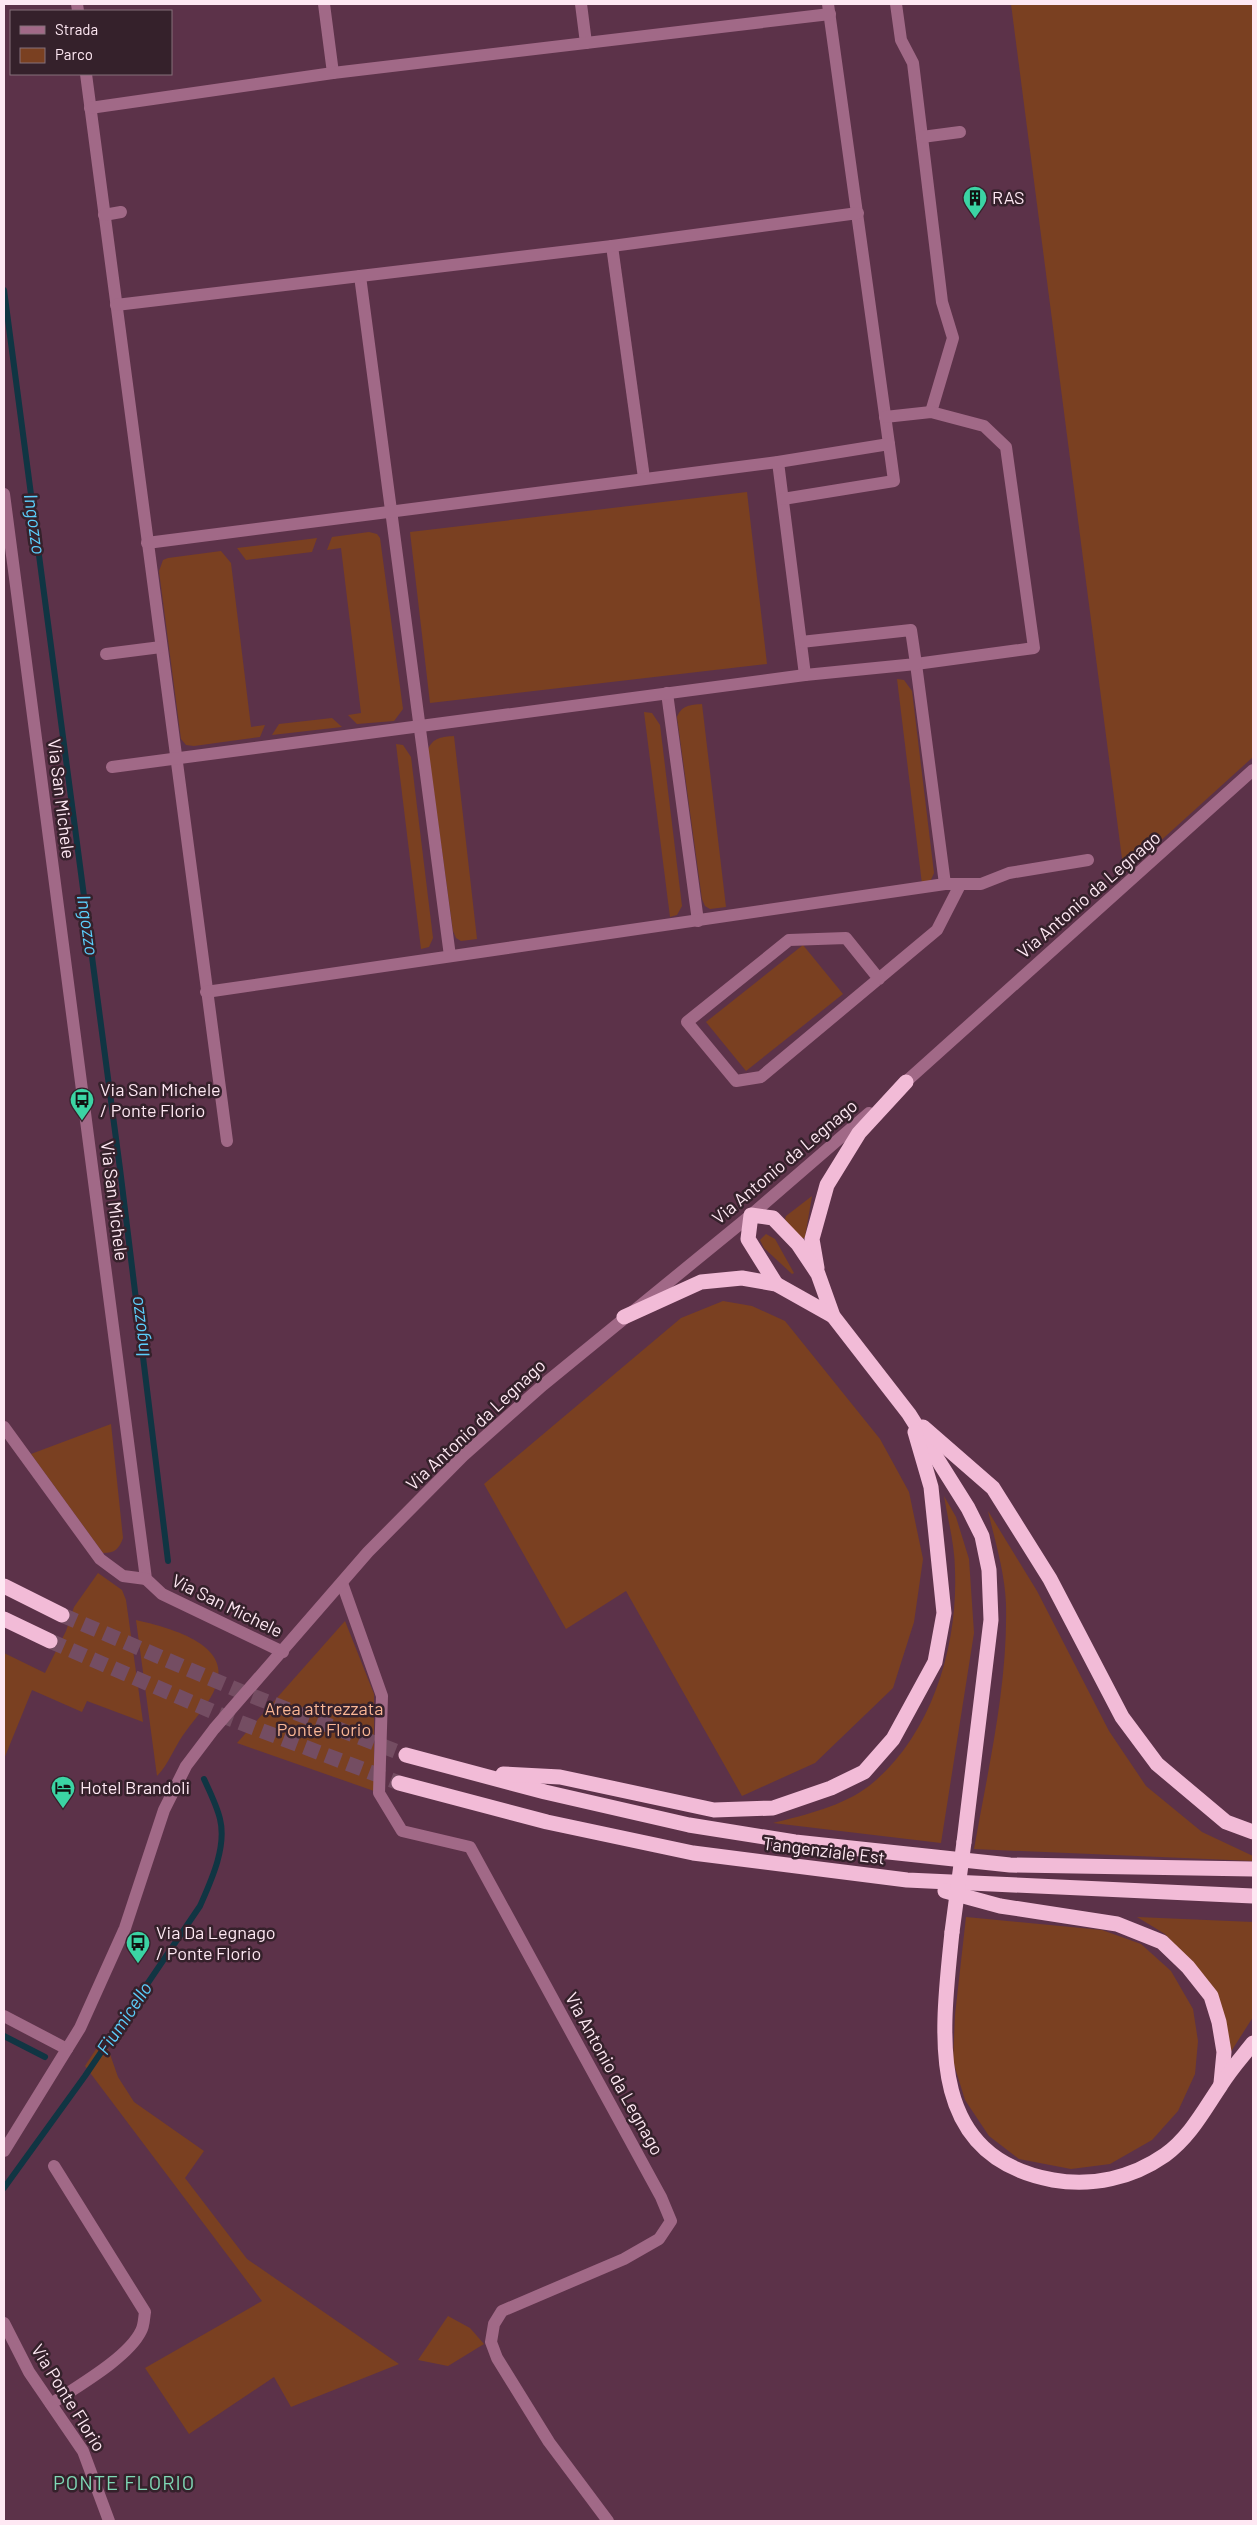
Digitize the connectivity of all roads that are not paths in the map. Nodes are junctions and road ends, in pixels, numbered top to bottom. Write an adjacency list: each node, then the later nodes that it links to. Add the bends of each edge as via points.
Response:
1 (324, 4): 6 (street)
2 (581, 4): 5 (street)
3 (896, 4): 10 (street, via 901,40 913,63)
4 (829, 9): 5 (street); 12 (street)
5 (586, 43): 6 (street)
6 (333, 73): 8 (street)
7 (86, 75): 8 (street)
8 (90, 108): 13 (street)
9 (960, 132): 10 (street)
10 (922, 137): 17 (street, via 942,302 953,338)
11 (121, 212): 13 (street)
12 (858, 213): 14 (street); 18 (street)
13 (104, 215): 16 (street)
14 (612, 246): 15 (street); 21 (street)
15 (360, 276): 16 (street); 24 (street)
16 (116, 305): 25 (street)
17 (931, 412): 18 (street); 29 (street, via 984,426 1006,447 1034,648)
18 (885, 417): 19 (street)
19 (889, 444): 20 (street); 23 (street, via 894,481)
20 (778, 462): 21 (street); 23 (street)
21 (644, 478): 24 (street)
22 (4, 494): 52 (street, Via San Michele)
23 (783, 499): 26 (street)
24 (390, 512): 25 (street); 32 (street)
25 (147, 543): 27 (street)
26 (801, 642): 29 (street, via 911,630); 30 (street)
27 (161, 648): 28 (street); 33 (street)
28 (106, 654)
29 (916, 664): 30 (street); 37 (street)
30 (805, 675): 31 (street)
31 (667, 693): 32 (street); 39 (street)
32 (421, 726): 33 (street); 40 (street)
33 (175, 759): 34 (street); 42 (street)
34 (112, 767)
35 (1253, 770): 43 (street, Via Antonio da Legnago)
36 (1088, 860): 38 (street, via 1009,872 981,884)
37 (945, 884): 38 (street); 39 (street)
38 (960, 885): 41 (street, via 937,930)
39 (698, 921): 40 (street)
40 (450, 956): 42 (street)
41 (879, 979): 41 (street, via 761,1077 736,1081 688,1022 789,940 846,938)
42 (206, 992): 44 (street)
43 (906, 1082): 45 (street, Via Antonio da Legnago); 46 (highway, via 859,1133 828,1185 812,1238)
44 (227, 1141)
45 (751, 1215): 46 (highway, via 773,1218 798,1244); 47 (highway, via 748,1238); 49 (street, Via Antonio da Legnago)
46 (818, 1274): 48 (highway)
47 (776, 1284): 48 (highway); 49 (highway, via 742,1278 702,1282)
48 (833, 1316): 50 (highway)
49 (624, 1317): 53 (street, Via Antonio da Legnago, via 463,1456 368,1552)
50 (909, 1414): 60 (highway, via 932,1487 944,1613 935,1662 893,1739 864,1772 831,1788 773,1808 714,1810 560,1777); 62 (highway, via 992,1488 1050,1579 1122,1717 1157,1764 1226,1822); 69 (highway, bridge, via 968,1508 982,1536 989,1570 991,1620 943,2022 946,2064 954,2100 971,2132 994,2158 1030,2175 1075,2184 1126,2176 1165,2155 1195,2126)
51 (4, 1427): 52 (street, via 100,1559 123,1576)
52 (146, 1579): 58 (street, Via San Michele, via 162,1594)
53 (342, 1583): 58 (street, Via Antonio da Legnago); 75 (street, Via Antonio da Legnago, via 382,1696 379,1793 402,1830 470,1847 661,2197 671,2221 659,2239 624,2259 502,2310 494,2324 491,2342 505,2374 549,2442)
54 (4, 1586): 55 (highway)
55 (62, 1615)
56 (4, 1619): 57 (highway)
57 (50, 1641)
58 (282, 1652): 68 (street, Via Antonio da Legnago, via 186,1766 164,1810 126,1928)
59 (406, 1755): 60 (highway, Tangenziale Est)
60 (470, 1773): 63 (highway, Tangenziale Est, via 689,1825 804,1844 1010,1865)
61 (399, 1783): 64 (highway, Tangenziale Est, via 547,1822 693,1852)
62 (1253, 1832)
63 (1253, 1870)
64 (907, 1880): 65 (highway, Tangenziale Est); 69 (highway, via 1000,1906 1117,1924 1162,1942 1211,1996 1224,2052)
65 (1253, 1896)
66 (4, 2016): 68 (street)
67 (1253, 2043): 69 (highway)
68 (67, 2049): 70 (street, Via Antonio da Legnago)
69 (1222, 2083)
70 (4, 2150)
71 (54, 2166): 73 (street, via 145,2312 142,2330 130,2346)
72 (4, 2323): 73 (street, Via Ponte Florio, via 29,2372)
73 (51, 2404): 74 (street, Via Ponte Florio, via 83,2451)
74 (106, 2519)
75 (608, 2521)

